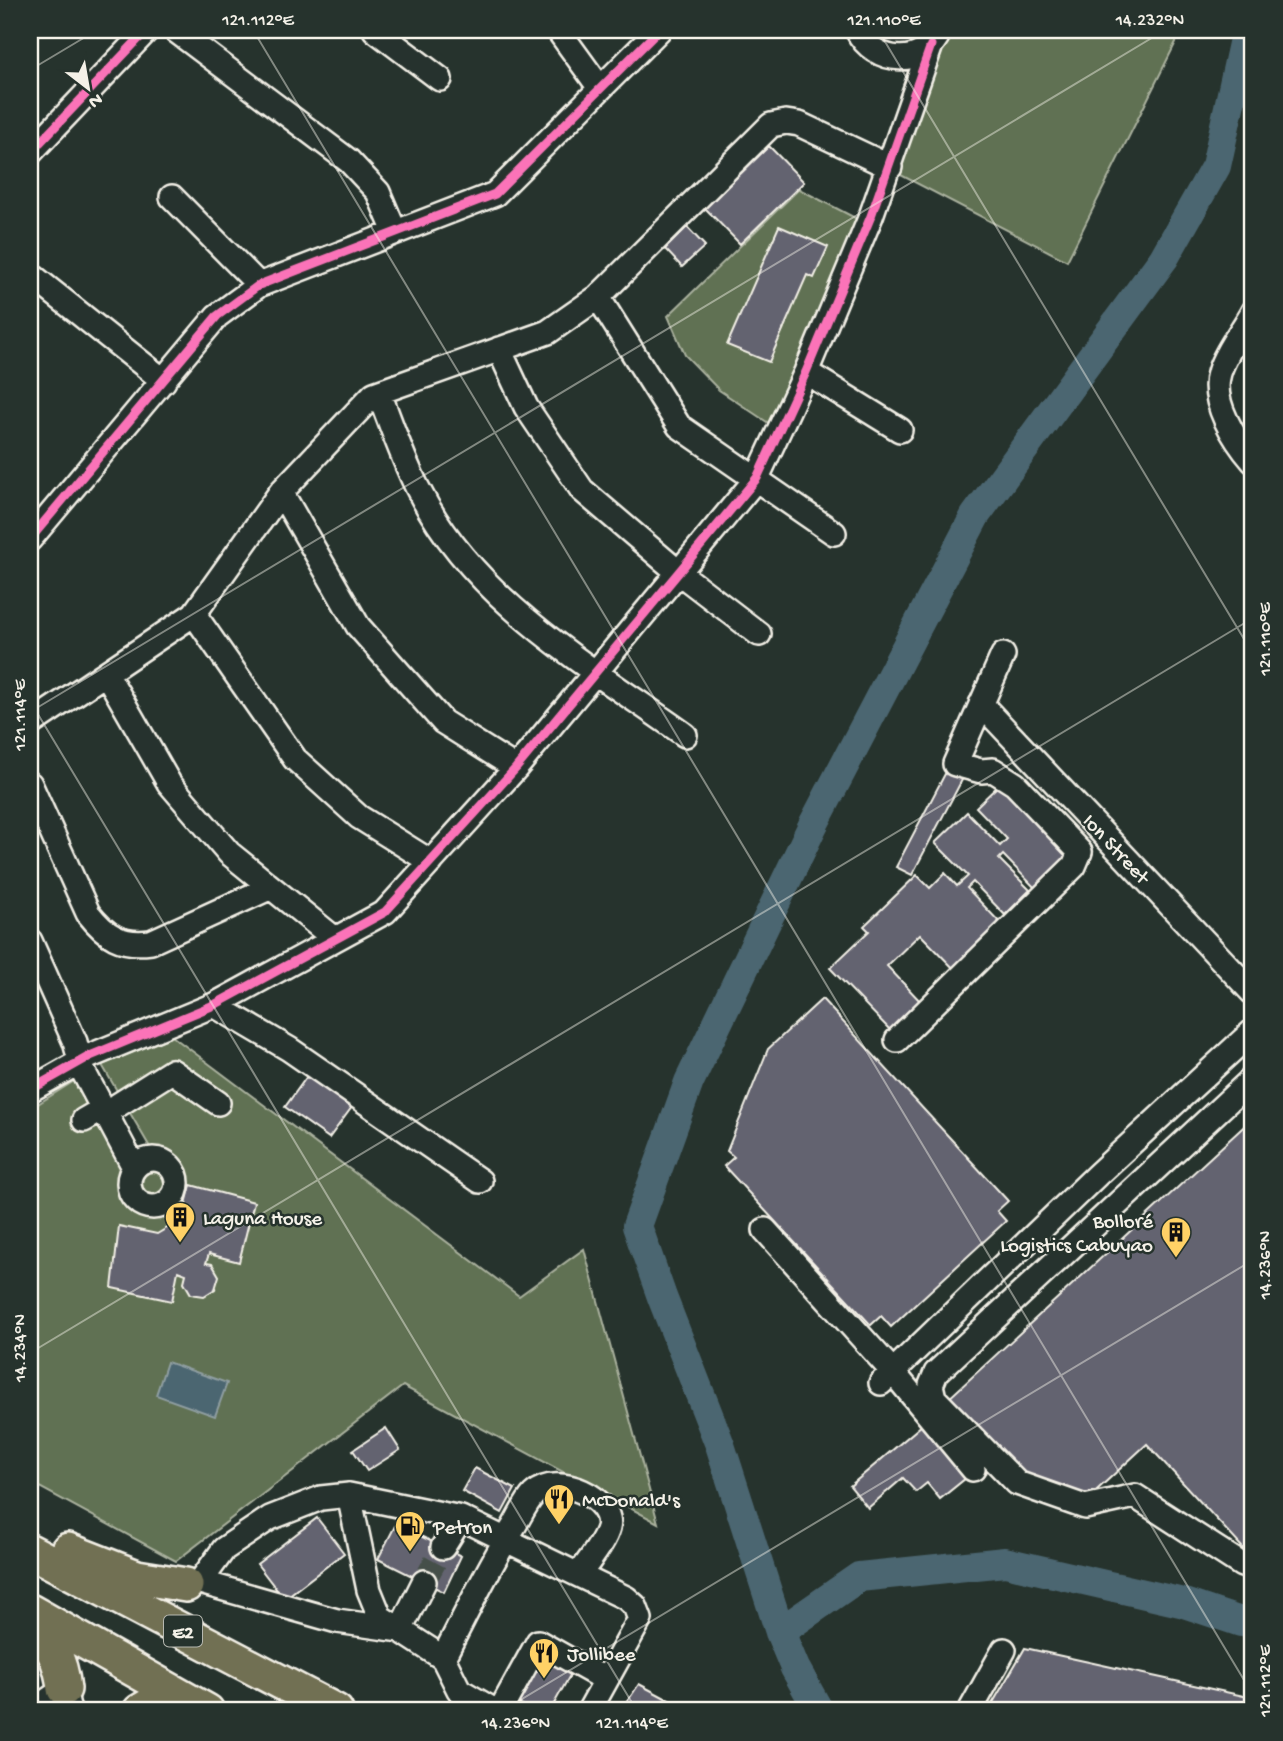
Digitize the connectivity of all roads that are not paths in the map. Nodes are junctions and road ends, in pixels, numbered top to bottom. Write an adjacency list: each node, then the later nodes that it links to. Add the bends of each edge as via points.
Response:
1 (147, 30): 12 (street)
2 (175, 30): 15 (street, via 349,160 378,192)
3 (376, 30): 9 (street)
4 (558, 30): 10 (street)
5 (659, 30): 10 (street)
6 (857, 30): 8 (street, via 873,51)
7 (936, 37): 8 (street, via 911,57); 11 (street)
8 (887, 57): 11 (street, via 904,78)
9 (440, 79)
10 (600, 88): 15 (street, via 495,194)
11 (909, 112): 13 (street)
12 (30, 153)
13 (890, 167): 18 (street, via 799,124 771,125); 21 (street)
14 (172, 197): 17 (street)
15 (395, 232): 17 (street)
16 (30, 274): 22 (street)
17 (259, 285): 22 (street, via 217,316)
18 (598, 297): 20 (street, via 548,332); 26 (street, via 679,426)
19 (1253, 311): 25 (street, via 1218,373 1218,398 1226,420)
20 (499, 349): 23 (street); 30 (street, via 526,407 582,490)
21 (806, 373): 24 (street); 26 (street)
22 (164, 381): 29 (street)
23 (379, 393): 27 (street); 34 (street, via 418,488 465,560 514,611)
24 (900, 430)
25 (1253, 461)
26 (757, 478): 28 (street); 30 (street)
27 (281, 492): 31 (street); 39 (street, via 358,626 443,722)
28 (834, 533)
29 (30, 539)
30 (678, 572): 32 (street); 34 (street)
31 (194, 614): 35 (street); 41 (street, via 295,759 359,817)
32 (758, 634)
33 (1003, 655): 36 (street)
34 (596, 671): 38 (street); 39 (street)
35 (106, 673): 37 (street); 42 (street, via 169,783 229,853)
36 (981, 704): 45 (street, Ion Street); 48 (street, via 956,764 993,770 1015,785 1080,852 1074,866)
37 (30, 724)
38 (685, 735)
39 (516, 768): 41 (street)
40 (30, 784): 42 (street, via 88,913 117,941 151,942)
41 (431, 862): 43 (street, via 385,912)
42 (269, 888): 43 (street)
43 (335, 939): 46 (street)
44 (30, 942): 49 (street)
45 (1253, 993)
46 (214, 1005): 49 (street); 56 (street, via 289,1049)
47 (1253, 1031): 55 (street)
48 (897, 1040)
49 (82, 1053): 51 (street); 53 (street)
50 (1253, 1077): 57 (street)
51 (30, 1090)
52 (218, 1104): 53 (street, via 173,1072)
53 (102, 1111): 54 (street)
54 (140, 1163)
55 (1098, 1174): 57 (street); 59 (street)
56 (480, 1181)
57 (1125, 1199): 67 (street, via 936,1373 931,1385 934,1398 1017,1483 1084,1507 1135,1496)
58 (765, 1230): 59 (street)
59 (887, 1378): 60 (street)
60 (973, 1469)
61 (349, 1495): 62 (street); 70 (street, via 321,1498 270,1518 224,1549); 73 (street, via 373,1606 380,1617)
62 (461, 1518): 63 (street); 65 (street)
63 (506, 1539): 68 (street); 68 (street, via 538,1491 560,1483 571,1488 601,1503 607,1513 608,1528); 75 (street)
64 (30, 1542): 70 (highway, via 73,1551 136,1577)
65 (443, 1547)
66 (30, 1551): 82 (highway, E2)
67 (1253, 1568)
68 (580, 1574): 76 (street, via 626,1598 640,1619)
69 (424, 1582): 73 (street)
70 (193, 1583): 73 (street, via 337,1621)
71 (30, 1611): 81 (highway)
72 (30, 1622): 77 (highway, via 54,1648)
73 (400, 1630): 75 (street)
74 (1004, 1650): 85 (street)
75 (443, 1658): 83 (street, via 459,1690)
76 (606, 1680): 83 (street, via 538,1642); 84 (street)
77 (66, 1700): 78 (street)
78 (32, 1711)
79 (141, 1711): 80 (highway, via 158,1702 181,1701)
80 (202, 1711)
81 (207, 1711)
82 (336, 1711)
83 (497, 1711)
84 (589, 1711)
85 (970, 1711)

